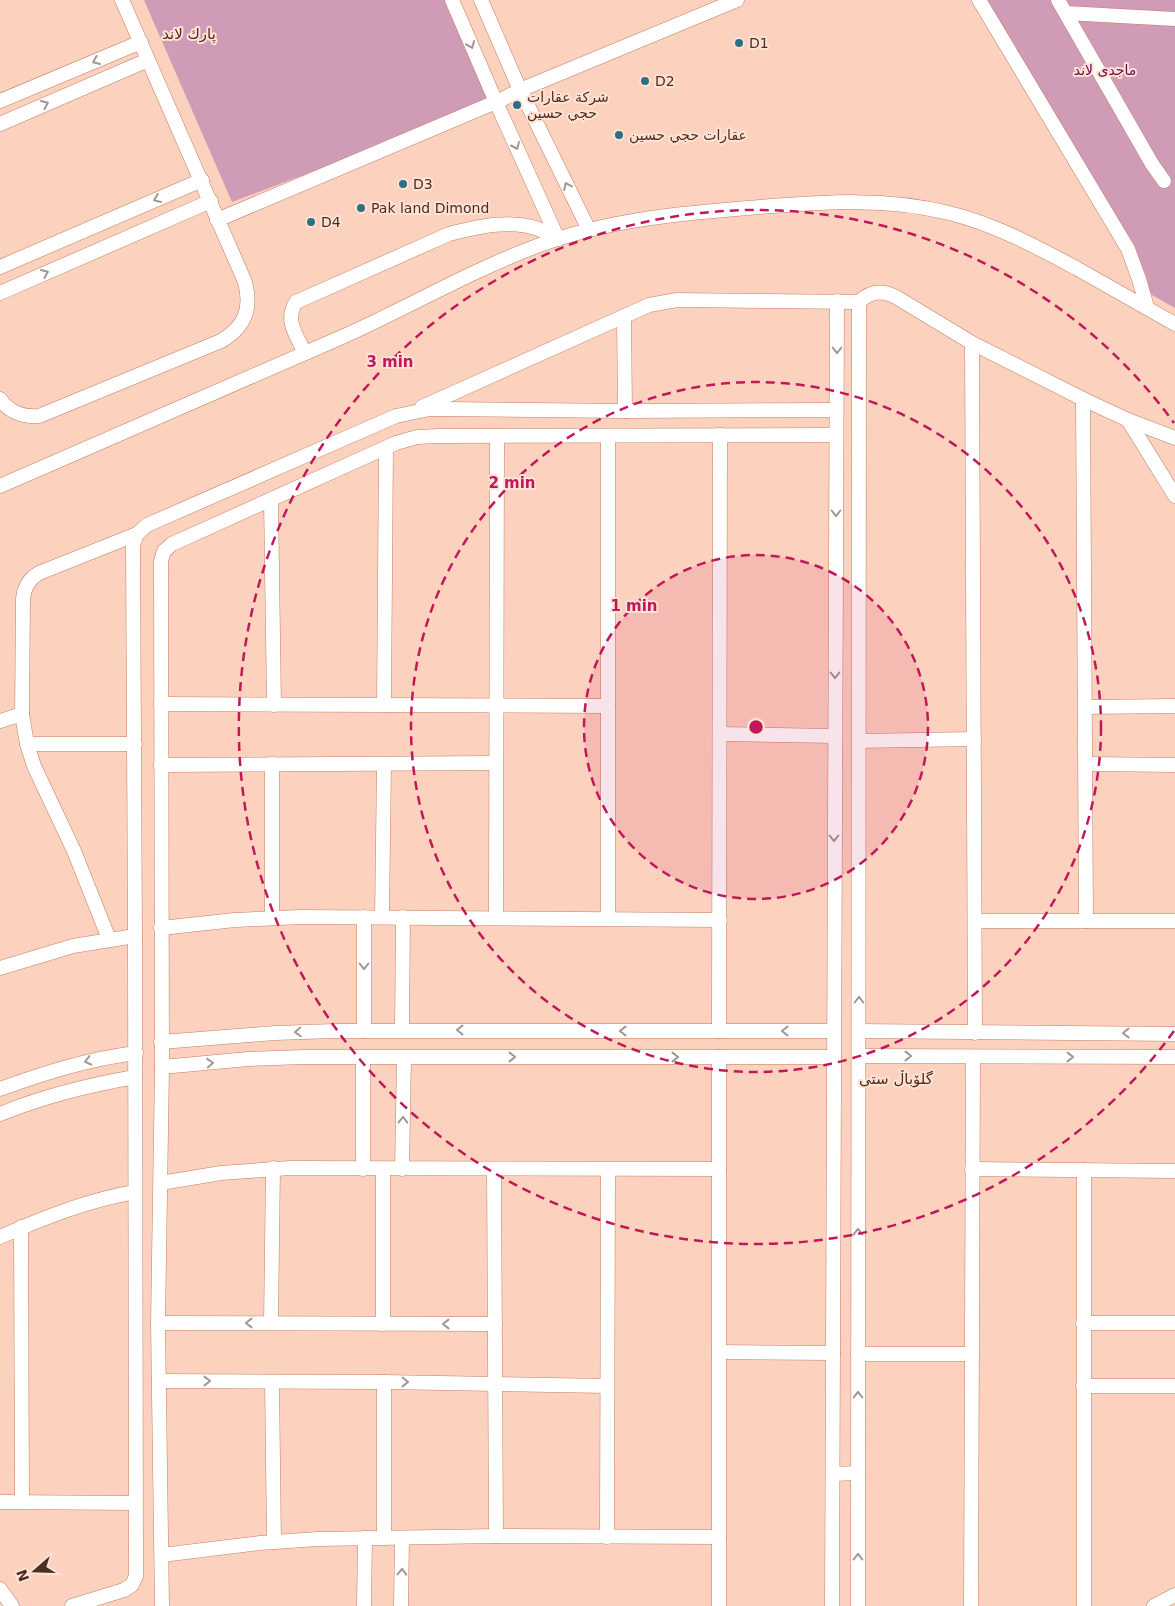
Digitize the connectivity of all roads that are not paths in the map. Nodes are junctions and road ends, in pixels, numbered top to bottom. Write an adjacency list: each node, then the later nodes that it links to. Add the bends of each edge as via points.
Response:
1 (122, 0): 9 (street)
2 (452, 0): 13 (street, one-way to 13)
3 (482, 0): 11 (street)
4 (737, 0): 11 (street)
5 (979, 0): 25 (street, via 1128,249)
6 (1058, 0): 7 (street)
7 (1066, 13): 8 (street); 16 (street)
8 (1175, 18)
9 (141, 42): 10 (street); 12 (street, one-way to 12)
10 (148, 60): 14 (street, one-way to 10); 15 (street)
11 (520, 90): 13 (street); 19 (street, one-way to 11)
12 (0, 101)
13 (496, 102): 18 (street); 20 (street, one-way to 20)
14 (0, 124)
15 (202, 180): 17 (street); 21 (street, one-way to 21)
16 (1164, 181)
17 (211, 201): 18 (street); 22 (street, one-way to 17)
18 (217, 220): 30 (street, via 248,294 245,317 231,335 39,416 19,414)
19 (588, 230): 20 (street); 25 (street, via 660,216 735,209 862,201 911,205 949,213 1004,231)
20 (558, 239): 29 (street, via 504,260); 29 (street, via 540,229 518,225 469,229 449,234 296,302 291,310 290,323)
21 (0, 267)
22 (0, 293)
23 (837, 301): 24 (street); 26 (street, via 677,300 649,305); 32 (street, one-way to 32)
24 (859, 302): 28 (street, via 870,294 890,294); 58 (street)
25 (1147, 307): 27 (street)
26 (624, 316): 33 (street); 34 (street)
27 (1175, 324)
28 (972, 343): 31 (street); 57 (street)
29 (305, 353): 42 (street)
30 (0, 399)
31 (1083, 399): 35 (street); 52 (street)
32 (836, 410): 34 (street); 37 (street)
33 (413, 412): 34 (street, via 447,409); 45 (street, via 396,416 147,525)
34 (625, 412)
35 (1128, 420): 40 (street); 43 (street)
36 (720, 435): 37 (street); 39 (street); 55 (street)
37 (836, 435): 56 (street, one-way to 56)
38 (497, 436): 39 (street); 41 (street, via 428,436); 49 (street)
39 (608, 436): 50 (street)
40 (1175, 438)
41 (386, 448): 44 (street); 47 (street)
42 (2, 481)
43 (1175, 496)
44 (271, 500): 46 (street, via 172,544 164,551 161,561); 48 (street)
45 (137, 534): 53 (street, via 39,573 26,586 23,598); 60 (street, via 133,545)
46 (161, 704): 48 (street); 65 (street)
47 (384, 704): 48 (street); 49 (street)
48 (274, 705)
49 (496, 705): 50 (street); 61 (street)
50 (608, 706): 72 (street)
51 (1175, 706): 52 (street)
52 (1086, 707): 64 (street)
53 (22, 714): 54 (street); 59 (street)
54 (0, 720)
55 (720, 734): 56 (street); 73 (street)
56 (834, 736): 85 (street, one-way to 85)
57 (974, 739): 58 (street); 74 (street)
58 (859, 740): 84 (street, one-way to 58)
59 (27, 744): 60 (street); 79 (street)
60 (135, 744): 78 (street)
61 (496, 763): 63 (street); 71 (street)
62 (272, 764): 63 (street); 65 (street); 69 (street)
63 (384, 764): 68 (street)
64 (1086, 764): 66 (street); 75 (street)
65 (161, 765): 77 (street)
66 (1175, 765)
67 (364, 917): 68 (street); 69 (street); 82 (street, one-way to 82)
68 (382, 917): 70 (street)
69 (272, 918): 77 (street)
70 (403, 918): 71 (street); 81 (street)
71 (496, 918): 72 (street)
72 (608, 919): 73 (street)
73 (720, 920): 83 (street)
74 (975, 921): 75 (street); 86 (street)
75 (1086, 921): 76 (street)
76 (1175, 921)
77 (161, 928): 88 (street)
78 (136, 936): 79 (street); 89 (street)
79 (109, 939): 80 (street)
80 (1, 965)
81 (402, 1030): 82 (street); 83 (street, one-way to 81)
82 (364, 1031): 88 (street, one-way to 88, via 275,1033)
83 (719, 1031): 85 (street, one-way to 83)
84 (859, 1031): 86 (street); 90 (street)
85 (834, 1032): 92 (street)
86 (976, 1033): 87 (street, one-way to 86)
87 (1175, 1034)
88 (161, 1042): 97 (street)
89 (136, 1053): 98 (street); 99 (street, one-way to 99, via 68,1066)
90 (859, 1056): 93 (street, one-way to 93); 123 (street, one-way to 90)
91 (719, 1057): 92 (street); 96 (street, one-way to 91); 107 (street)
92 (834, 1057): 122 (street)
93 (973, 1057): 94 (street, one-way to 94); 108 (street)
94 (1175, 1057)
95 (363, 1058): 96 (street); 97 (street, one-way to 95, via 276,1058); 102 (street)
96 (404, 1058): 104 (street, one-way to 96)
97 (162, 1067): 111 (street)
98 (135, 1077): 100 (street, via 69,1090); 112 (street)
99 (0, 1089)
100 (0, 1114)
101 (273, 1168): 102 (street); 111 (street); 118 (street)
102 (363, 1169): 103 (street)
103 (383, 1169): 104 (street); 119 (street)
104 (402, 1169): 105 (street)
105 (494, 1169): 106 (street); 120 (street)
106 (608, 1169): 107 (street); 129 (street)
107 (719, 1169): 121 (street)
108 (972, 1169): 109 (street); 124 (street)
109 (1084, 1170): 110 (street); 116 (street)
110 (1175, 1171)
111 (161, 1183): 115 (street)
112 (135, 1192): 113 (street, via 98,1200); 136 (street)
113 (21, 1227): 114 (street); 135 (street)
114 (0, 1237)
115 (158, 1323): 118 (street, one-way to 115); 125 (street)
116 (1083, 1323): 117 (street); 130 (street)
117 (1175, 1323)
118 (271, 1324): 119 (street)
119 (382, 1324): 120 (street, one-way to 119)
120 (495, 1324): 128 (street)
121 (719, 1352): 122 (street); 139 (street)
122 (833, 1353): 133 (street)
123 (858, 1354): 124 (street); 132 (street, one-way to 123)
124 (972, 1354): 155 (street)
125 (159, 1381): 126 (street, one-way to 126); 144 (street)
126 (272, 1382): 127 (street); 143 (street)
127 (384, 1382): 128 (street, one-way to 128); 141 (street)
128 (495, 1383): 129 (street); 137 (street)
129 (607, 1386): 138 (street)
130 (1083, 1386): 131 (street); 156 (street)
131 (1175, 1386)
132 (858, 1473): 133 (street); 154 (street, one-way to 132)
133 (833, 1474): 153 (street)
134 (0, 1502): 135 (street)
135 (22, 1502): 136 (street)
136 (135, 1503): 148 (street, via 136,1576 132,1585)
137 (496, 1536): 138 (street); 142 (street)
138 (607, 1537): 139 (street)
139 (719, 1537): 152 (street)
140 (365, 1538): 141 (street); 143 (street); 150 (street)
141 (384, 1538): 142 (street)
142 (402, 1538): 151 (street, one-way to 142)
143 (274, 1542): 144 (street)
144 (162, 1556): 149 (street)
145 (0, 1589): 147 (street)
146 (1175, 1595): 157 (street)
147 (12, 1606)
148 (72, 1606)
149 (162, 1606)
150 (364, 1606)
151 (401, 1606)
152 (719, 1606)
153 (832, 1606)
154 (858, 1606)
155 (971, 1606)
156 (1084, 1606)
157 (1154, 1606)

